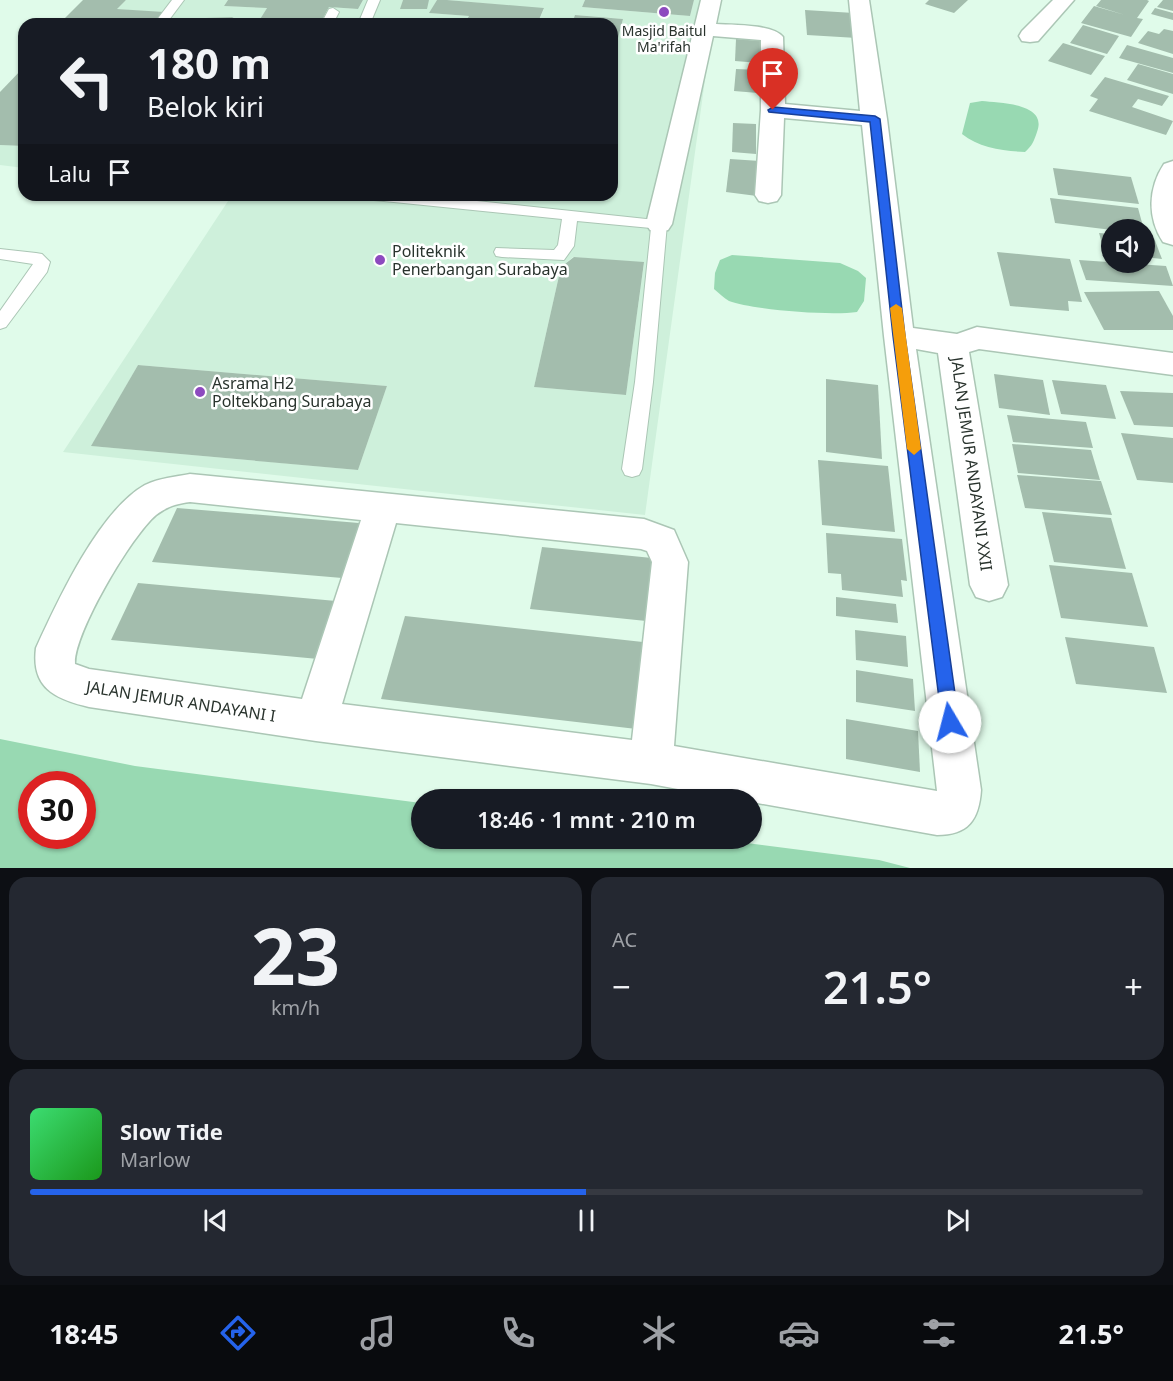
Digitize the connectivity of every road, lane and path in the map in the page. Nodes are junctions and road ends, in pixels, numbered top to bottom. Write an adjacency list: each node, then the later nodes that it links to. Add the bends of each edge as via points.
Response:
1 (178, 0): 7 (lane)
2 (374, 0): 9 (lane)
3 (711, 0): 10 (street)
4 (859, 0): 13 (street, JALAN JEMUR ANDAYANI I)
5 (1064, 0): 11 (street)
6 (333, 12): 8 (lane)
7 (164, 18)
8 (330, 18)
9 (366, 18)
10 (705, 29): 12 (street, via 772,37); 18 (street)
11 (1030, 36)
12 (773, 110): 13 (street); 15 (street)
13 (875, 119): 23 (street, JALAN JEMUR ANDAYANI I)
14 (1173, 169): 19 (street, via 1162,195)
15 (768, 195)
16 (433, 201): 17 (lane)
17 (570, 215): 18 (lane); 20 (lane, via 566,246 558,256)
18 (659, 224): 26 (lane)
19 (1173, 236)
20 (502, 252)
21 (0, 254): 22 (lane, via 42,262)
22 (0, 323)
23 (899, 336): 24 (street); 30 (street, JALAN JEMUR ANDAYANI I, via 959,790 956,808 951,813 937,813)
24 (958, 345): 25 (street, JALAN JEMUR ANDAYANI XXII, via 977,338); 28 (street, JALAN JEMUR ANDAYANI XXII, via 953,354)
25 (1173, 364)
26 (632, 469)
27 (382, 507): 29 (street); 29 (street, JALAN JEMUR ANDAYANI I, via 189,488 160,494 140,507 118,532 56,648 54,664 58,675 68,683); 30 (street, JALAN JEMUR ANDAYANI I, via 644,534 661,541 670,562)
28 (989, 585)
29 (315, 721): 30 (street, JALAN JEMUR ANDAYANI I)
30 (651, 763)

